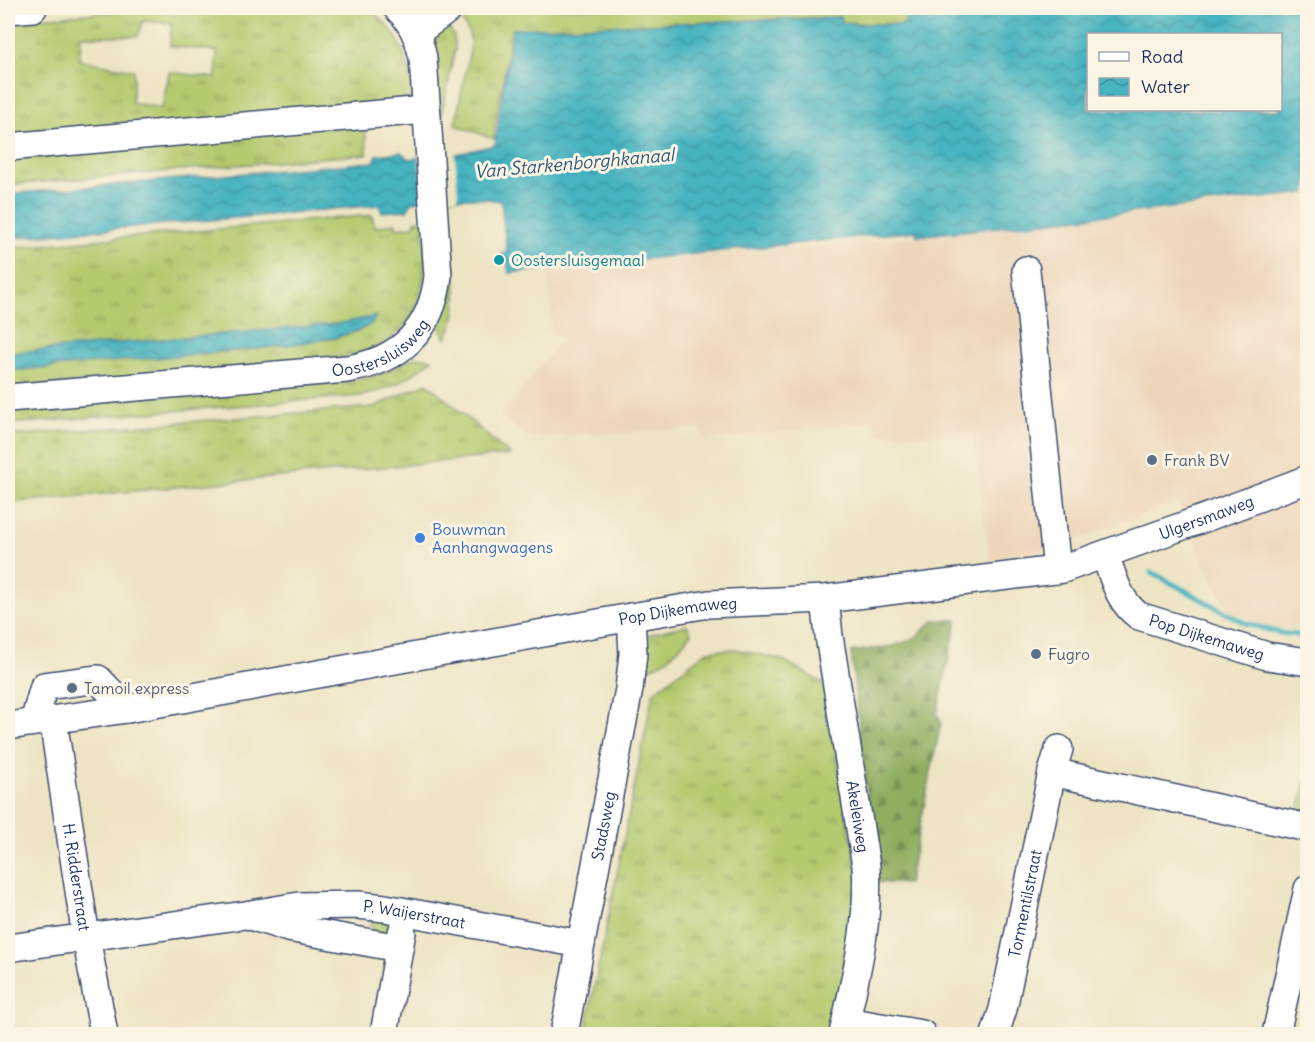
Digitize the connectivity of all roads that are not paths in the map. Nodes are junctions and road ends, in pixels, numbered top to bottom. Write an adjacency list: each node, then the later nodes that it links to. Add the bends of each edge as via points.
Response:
1 (33, 8): 4 (street)
2 (398, 8): 5 (street, Oostersluisweg)
3 (450, 8): 5 (street)
4 (8, 10)
5 (416, 33): 6 (street, Oostersluisweg, via 423,58)
6 (425, 110): 7 (street); 9 (street, Oostersluisweg, via 438,276 432,306 417,333 392,354 378,362 346,369)
7 (8, 147)
8 (1026, 270): 12 (street)
9 (8, 398)
10 (1308, 479): 11 (street, Ulgersmaweg)
11 (1105, 555): 12 (street, Pop Dijkemaweg); 15 (street, Pop Dijkemaweg, via 1121,598 1139,616 1267,656)
12 (1057, 570): 13 (street, Pop Dijkemaweg)
13 (825, 599): 14 (street, Pop Dijkemaweg, via 709,604); 26 (street, Akeleiweg, via 868,891 862,949)
14 (631, 616): 16 (street, Pop Dijkemaweg); 23 (street, Stadsweg, via 633,654 629,689)
15 (1308, 662)
16 (44, 721): 17 (street, Pop Dijkemaweg); 22 (street, H. Ridderstraat)
17 (8, 726)
18 (1308, 828): 31 (street, Tormentilstraat, via 1056,761 1004,1009)
19 (1308, 889): 32 (street)
20 (406, 913): 21 (street, P. Waijerstraat, via 358,904 330,904); 23 (street, P. Waijerstraat); 25 (street)
21 (245, 915): 22 (street, P. Waijerstraat); 25 (street, P. Waijerstraat, via 288,928)
22 (86, 937): 24 (street, P. Waijerstraat); 27 (street, H. Ridderstraat)
23 (581, 944): 29 (street, Stadsweg)
24 (8, 948)
25 (399, 948): 28 (street)
26 (845, 1028): 30 (street)
27 (104, 1035)
28 (384, 1035)
29 (564, 1035)
30 (922, 1035)
31 (995, 1035)
32 (1276, 1035)

